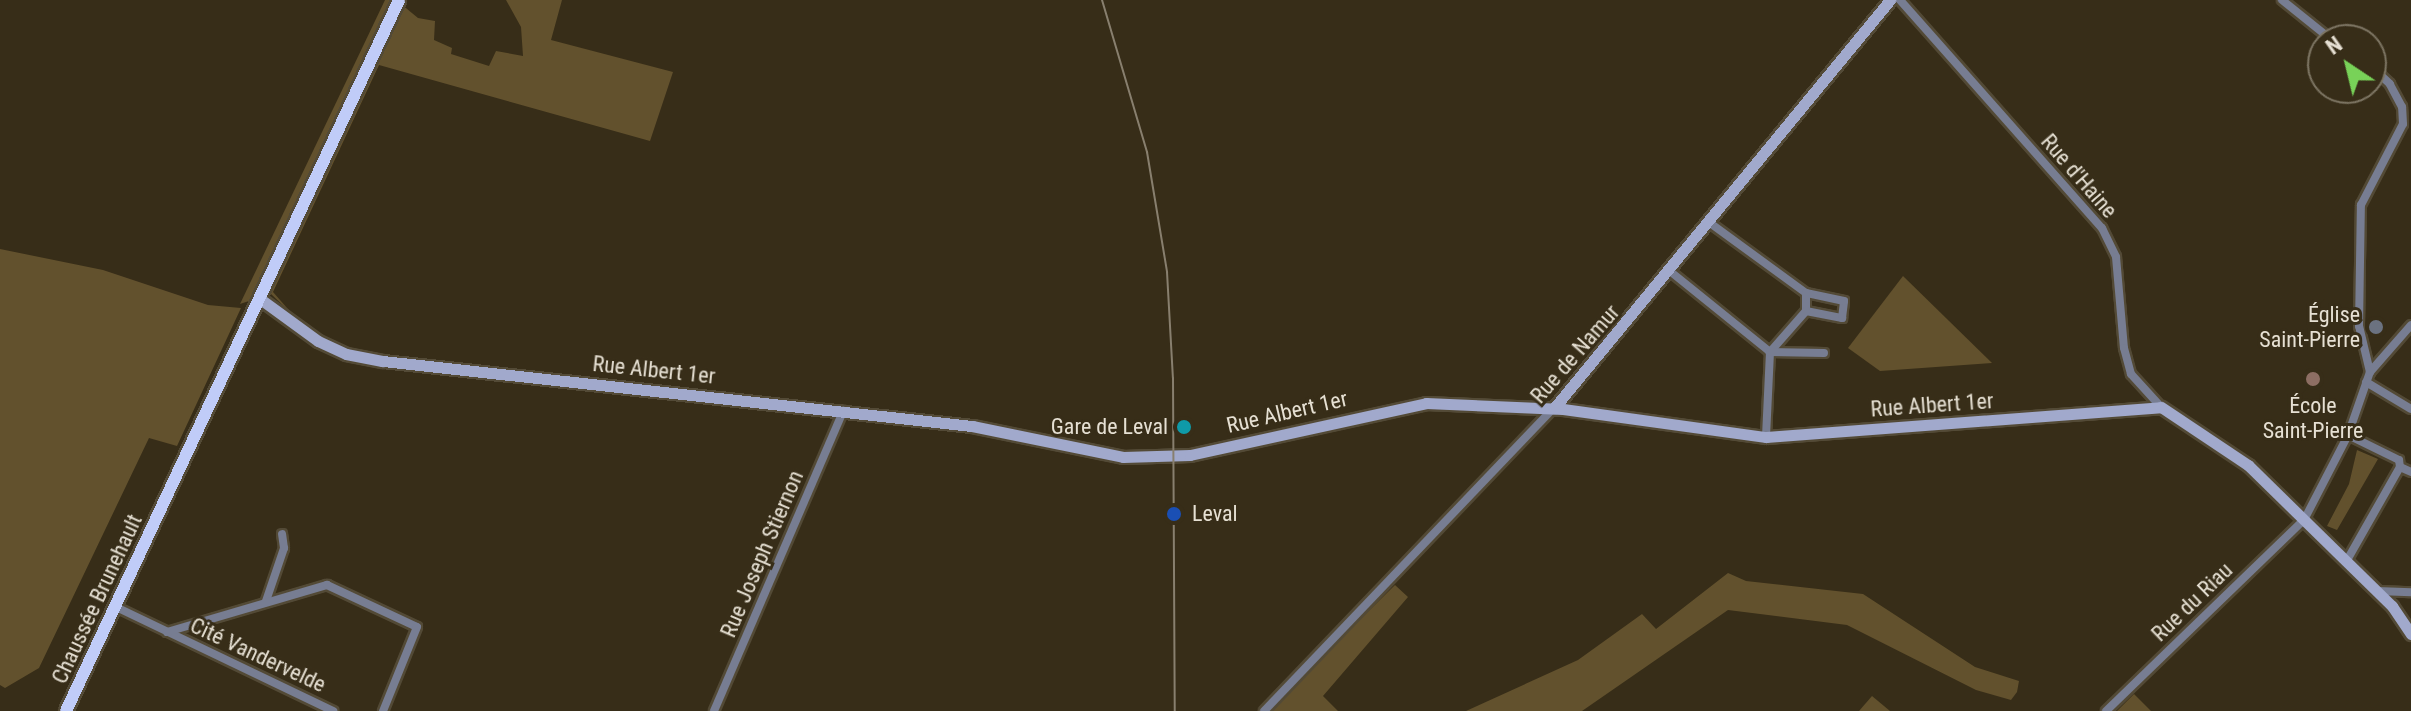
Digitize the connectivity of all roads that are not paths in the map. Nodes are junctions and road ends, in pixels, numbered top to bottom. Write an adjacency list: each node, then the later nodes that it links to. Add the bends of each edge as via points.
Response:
1 (399, 0): 11 (main road, Chaussée Brunehault)
2 (1890, 0): 8 (street, Rue de Namur, via 1820,79)
3 (1900, 0): 17 (street, Rue d'Haine, via 2102,228 2116,257 2131,374)
4 (2282, 0): 5 (street)
5 (2312, 24)
6 (2387, 81): 7 (street)
7 (2407, 126): 16 (street, via 2361,205 2359,326)
8 (1710, 223): 9 (street, Rue de Namur); 10 (street)
9 (1671, 272): 14 (street); 18 (street, Rue de Namur)
10 (1806, 293): 12 (street); 12 (street, via 1844,301 1842,318)
11 (257, 302): 20 (street, Rue Albert 1er, via 346,354); 31 (main road, Chaussée Brunehault)
12 (1806, 311): 14 (street)
13 (2411, 325): 16 (street)
14 (1770, 352): 15 (street); 22 (street)
15 (1824, 353)
16 (2368, 377): 19 (street); 21 (street, Rue du Riau)
17 (2161, 407): 22 (street, Rue Albert 1er); 25 (street, via 2248,465)
18 (1554, 408): 20 (street, Rue Albert 1er, via 1426,403 1166,458 1102,455 972,426); 22 (street, Rue Albert 1er); 38 (street, Rue de Namur)
19 (2411, 409)
20 (843, 411): 37 (street, Rue Joseph Stiernon)
21 (2348, 435): 23 (street, via 2399,460); 25 (street, Rue du Riau)
22 (1766, 437)
23 (2400, 467): 24 (street); 27 (street)
24 (2411, 472)
25 (2304, 520): 27 (street); 39 (street, Rue du Riau)
26 (282, 534): 30 (street, via 284,548)
27 (2346, 562): 28 (street)
28 (2377, 591): 29 (street); 33 (street)
29 (2411, 592)
30 (266, 601): 32 (street, Cité Vandervelde); 36 (street, Cité Vandervelde, via 327,585 414,624 417,637)
31 (116, 607): 32 (street, Cité Vandervelde); 34 (main road, Chaussée Brunehault)
32 (167, 632): 35 (street, Cité Vandervelde)
33 (2411, 634)
34 (71, 709)
35 (333, 711)
36 (383, 711)
37 (714, 711)
38 (1264, 711)
39 (2106, 711)

